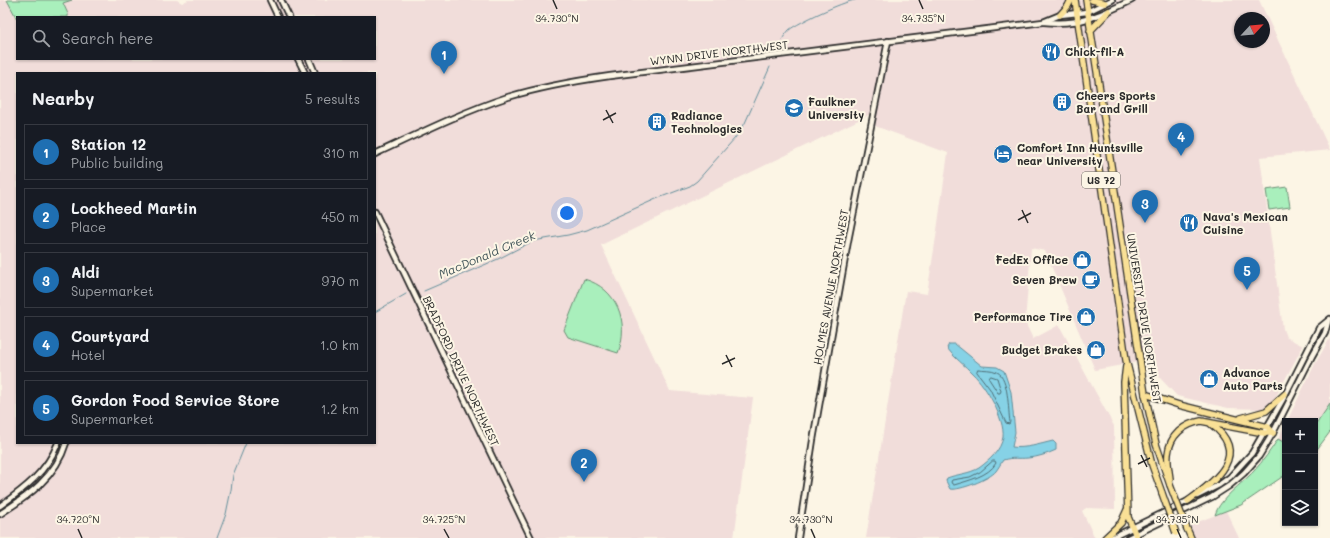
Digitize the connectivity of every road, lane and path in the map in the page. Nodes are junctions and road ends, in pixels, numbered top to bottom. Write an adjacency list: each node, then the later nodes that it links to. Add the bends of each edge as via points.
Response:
1 (270, 0): 14 (street)
2 (281, 0): 15 (street)
3 (1072, 0): 13 (highway)
4 (1075, 0): 12 (highway, UNIVERSITY DRIVE NORTHWEST / US 72)
5 (1086, 0): 11 (highway, UNIVERSITY DRIVE NORTHWEST / US 72)
6 (1092, 0): 9 (highway)
7 (1112, 0): 9 (street)
8 (1132, 0): 10 (street)
9 (1105, 3): 11 (street)
10 (1109, 11): 16 (street); 19 (highway)
11 (1087, 12): 12 (street, WYNN DRIVE NORTHWEST); 16 (highway, UNIVERSITY DRIVE NORTHWEST / US 72)
12 (1077, 13): 13 (street, WYNN DRIVE NORTHWEST); 17 (highway, UNIVERSITY DRIVE NORTHWEST / US 72)
13 (1060, 15): 18 (street, WYNN DRIVE NORTHWEST)
14 (278, 16)
15 (289, 16)
16 (1088, 19): 17 (street); 19 (highway, UNIVERSITY DRIVE NORTHWEST / US 72)
17 (1078, 21): 18 (street, via 1060,24); 28 (highway, UNIVERSITY DRIVE NORTHWEST / US 72)
18 (1043, 22): 20 (street, WYNN DRIVE NORTHWEST)
19 (1090, 31): 29 (highway, UNIVERSITY DRIVE NORTHWEST / US 72)
20 (888, 41): 25 (street, WYNN DRIVE NORTHWEST, via 550,86 482,106); 47 (street, HOLMES AVENUE NORTHWEST, via 848,241)
21 (298, 60): 23 (street)
22 (309, 60): 24 (street)
23 (304, 72)
24 (315, 72)
25 (376, 154)
26 (376, 214): 46 (street, BRADFORD DRIVE NORTHWEST)
27 (1329, 320): 30 (street, via 1319,328); 35 (street, via 1325,333)
28 (1126, 360): 41 (highway, via 1124,382); 45 (highway, UNIVERSITY DRIVE NORTHWEST / US 72, bridge, via 1152,465)
29 (1145, 394): 31 (highway); 38 (highway, UNIVERSITY DRIVE NORTHWEST / US 72, via 1156,444)
30 (1285, 394): 31 (highway, via 1266,411); 33 (street)
31 (1239, 419): 33 (highway)
32 (1211, 423): 34 (highway); 38 (highway, via 1191,423 1174,436 1168,454); 39 (highway, via 1227,440 1227,461 1217,478)
33 (1268, 427): 34 (street); 35 (highway)
34 (1264, 433): 35 (highway); 39 (street, via 1252,454 1230,477)
35 (1273, 433): 44 (street, via 1259,456 1229,486)
36 (58, 444): 40 (street, via 36,478)
37 (66, 444): 42 (street, via 57,464 44,481)
38 (1170, 485): 51 (highway, UNIVERSITY DRIVE NORTHWEST / US 72, bridge)
39 (1188, 501): 43 (street)
40 (0, 506)
41 (1128, 508): 43 (highway, via 1128,517); 48 (highway, via 1121,523)
42 (0, 514)
43 (1133, 527): 44 (highway); 49 (street)
44 (1136, 536): 50 (street)
45 (1177, 536)
46 (531, 538)
47 (798, 538)
48 (1105, 538)
49 (1111, 538)
50 (1128, 538)
51 (1191, 538)

